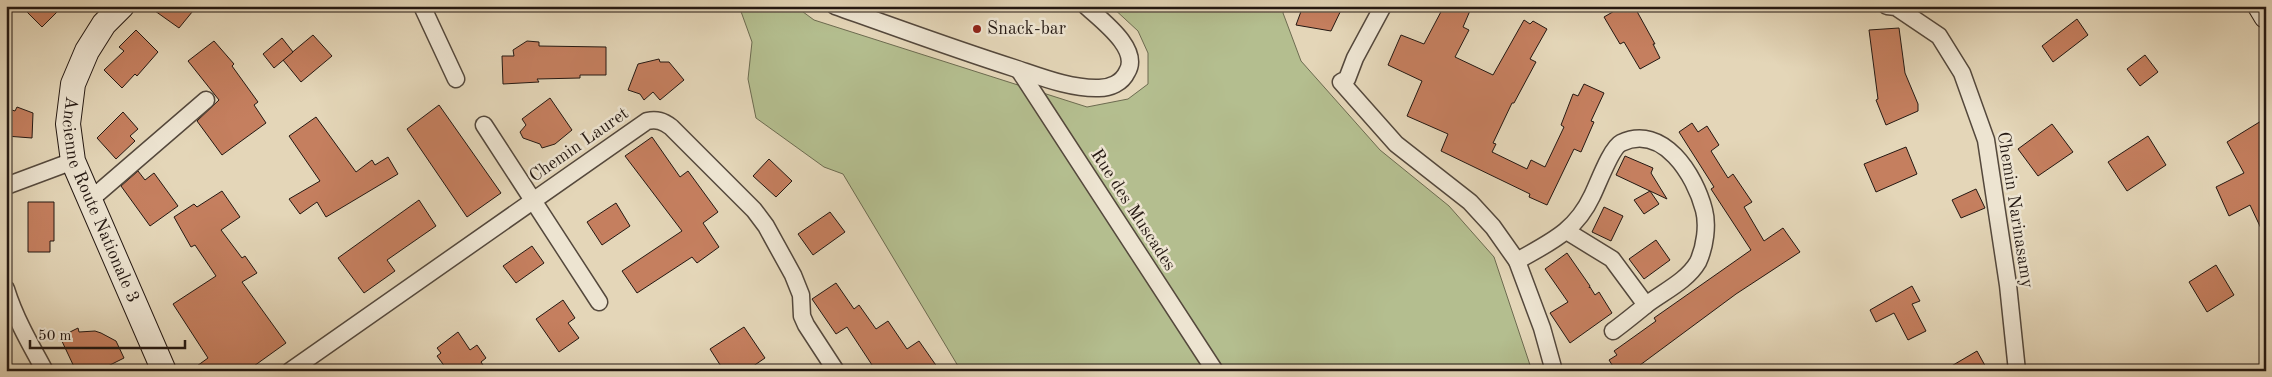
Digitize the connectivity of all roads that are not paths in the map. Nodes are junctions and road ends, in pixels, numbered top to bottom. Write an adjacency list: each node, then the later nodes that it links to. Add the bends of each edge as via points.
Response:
1 (122, 6): 13 (main road, Ancienne Route Nationale 3, via 104,24 87,51 73,84 68,124)
2 (422, 6): 10 (street)
3 (835, 6): 9 (street)
4 (1086, 6): 9 (street, via 1126,48 1130,61 1128,72 1118,84 1086,87)
5 (1383, 6): 18 (street, via 1347,79 1341,82 1396,144 1470,202)
6 (1887, 6): 29 (street, Chemin Narinasamy, via 1896,7 1939,36 1962,73 1986,140 2008,285)
7 (2260, 6): 8 (main road)
8 (2266, 16)
9 (1019, 70): 27 (street, Rue des Muscades)
10 (456, 79)
11 (206, 100): 15 (street)
12 (484, 125): 16 (street)
13 (73, 161): 14 (street); 15 (main road, Ancienne Route Nationale 3)
14 (6, 186)
15 (90, 200): 24 (main road, Ancienne Route Nationale 3)
16 (533, 201): 20 (street); 25 (street, Chemin Lauret); 26 (street, Chemin Lauret, via 647,122 665,122 754,210 766,226 795,280 806,325)
17 (1568, 232): 18 (street); 21 (street, via 1612,260); 21 (street, via 1586,210 1616,146 1634,138 1659,142 1676,157 1692,182 1704,212 1703,249 1698,262 1683,279)
18 (1517, 261): 28 (street)
19 (6, 289): 23 (street, via 26,338)
20 (599, 302)
21 (1646, 305): 22 (street)
22 (1613, 331)
23 (45, 371)
24 (164, 371)
25 (290, 371)
26 (836, 371)
27 (1215, 371)
28 (1554, 371)
29 (2017, 371)

